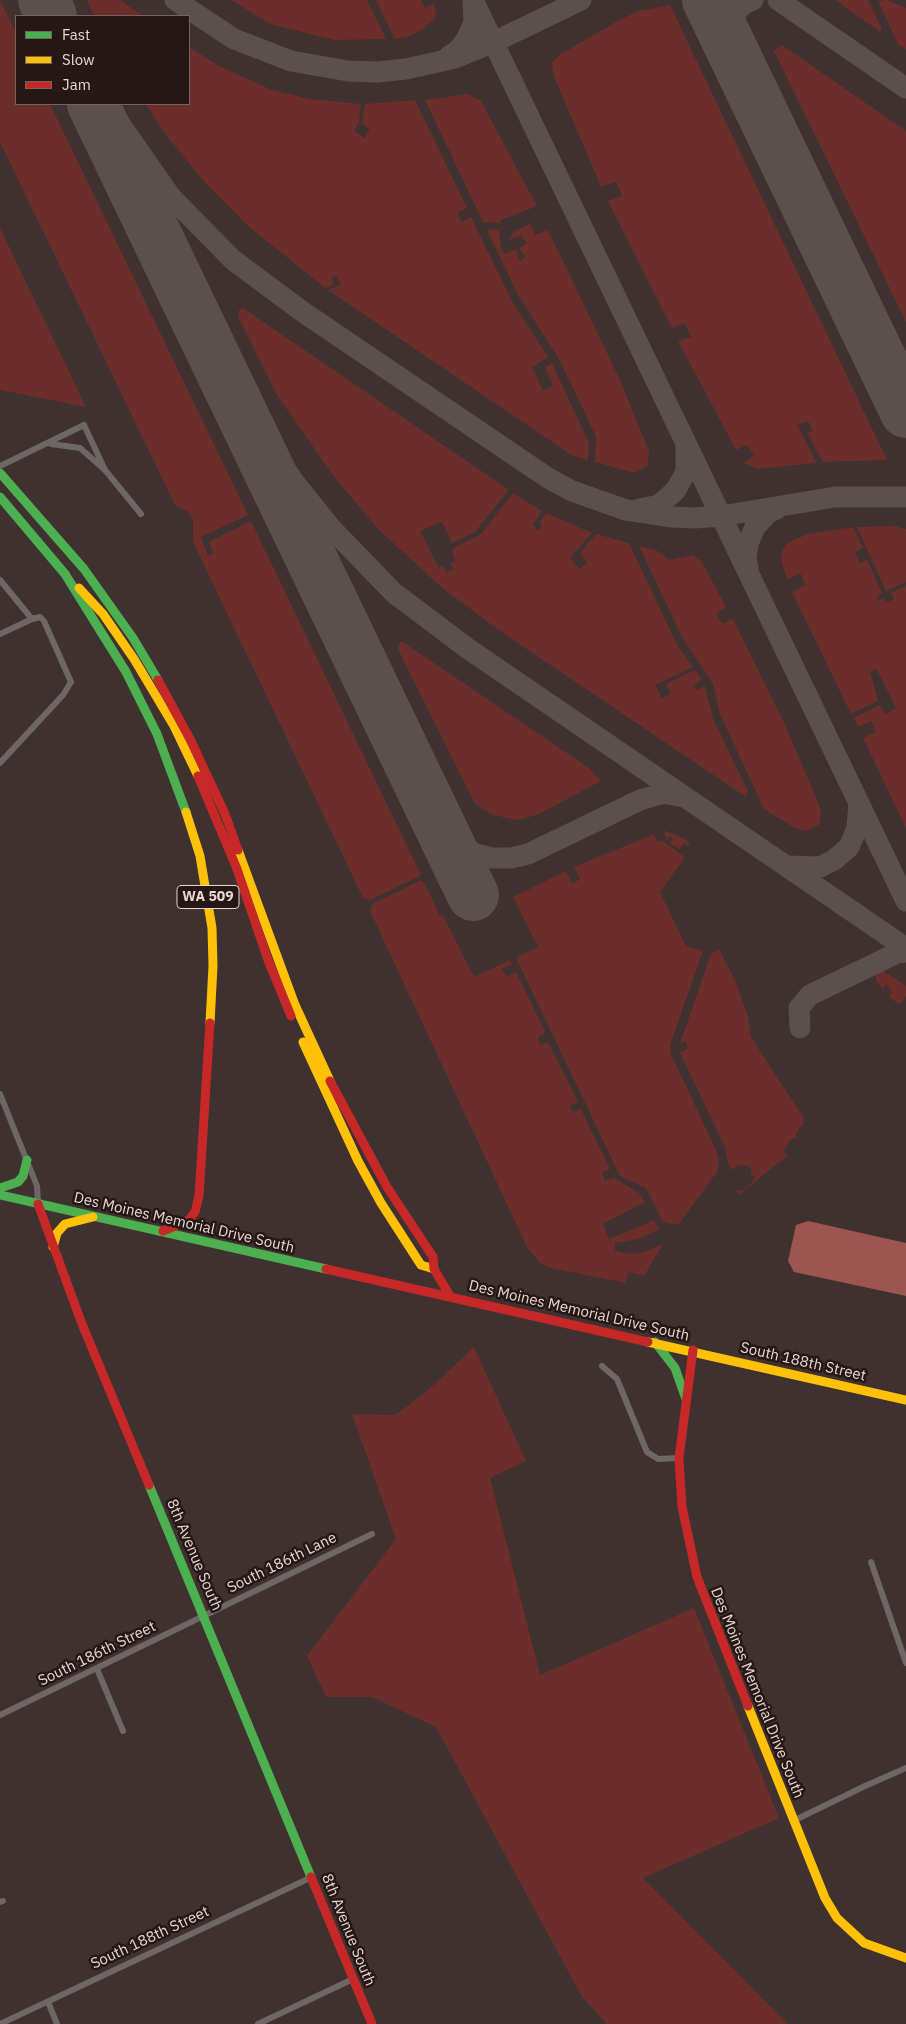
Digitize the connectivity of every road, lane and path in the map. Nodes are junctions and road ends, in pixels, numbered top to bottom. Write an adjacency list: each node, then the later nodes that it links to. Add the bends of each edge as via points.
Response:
1 (42, 446): 2 (street); 3 (street, via 57,443 80,448); 3 (street, via 84,426)
2 (0, 466)
3 (105, 470): 6 (street)
4 (0, 473): 20 (main road, via 84,569 133,638 191,742 225,814 270,942 327,1075 380,1174 433,1257)
5 (0, 498): 7 (main road, WA 509)
6 (141, 514)
7 (65, 574): 18 (main road, WA 509, via 126,672 157,734 200,856 207,892 212,928 212,1004 200,1196 189,1220); 20 (main road, via 103,614 174,726 210,799 284,998 358,1161 411,1251 421,1265)
8 (0, 580): 9 (street)
9 (32, 619): 10 (street); 11 (street, via 40,617 44,621 70,682 63,695)
10 (0, 634)
11 (0, 763)
12 (0, 1094): 13 (street, 8th Avenue South)
13 (27, 1160): 14 (main road, via 18,1182); 16 (street, 8th Avenue South, via 37,1186)
14 (0, 1188)
15 (0, 1196): 16 (main road, Des Moines Memorial Drive South)
16 (38, 1204): 17 (main road, Des Moines Memorial Drive South); 19 (main road, 8th Avenue South)
17 (99, 1216): 18 (main road, Des Moines Memorial Drive South); 19 (main road, via 65,1224 57,1233)
18 (163, 1231): 21 (main road, Des Moines Memorial Drive South)
19 (53, 1247): 30 (main road, 8th Avenue South)
20 (434, 1269): 21 (main road)
21 (450, 1296): 22 (main road, Des Moines Memorial Drive South)
22 (655, 1342): 23 (main road, Des Moines Memorial Drive South); 26 (main road, via 675,1368)
23 (693, 1350): 25 (main road, South 188th Street); 26 (main road, Des Moines Memorial Drive South)
24 (602, 1366): 27 (street, via 617,1379 647,1452 658,1459)
25 (906, 1400)
26 (686, 1402): 27 (main road, Des Moines Memorial Drive South)
27 (679, 1458): 36 (main road, Des Moines Memorial Drive South, via 682,1507 697,1577)
28 (372, 1534): 30 (street, South 186th Lane)
29 (870, 1562): 31 (street)
30 (204, 1615): 32 (street, South 186th Street); 37 (main road, 8th Avenue South)
31 (906, 1664)
32 (97, 1669): 33 (street, South 186th Street); 34 (street)
33 (0, 1715)
34 (123, 1731)
35 (906, 1768): 36 (street)
36 (793, 1821): 38 (main road, Des Moines Memorial Drive South, via 825,1898 837,1918 864,1943)
37 (312, 1877): 39 (main road, 8th Avenue South); 40 (street, South 188th Street)
38 (906, 1958)
39 (353, 1979): 43 (street); 44 (main road, 8th Avenue South)
40 (48, 2002): 41 (street, South 188th Street); 42 (street)
41 (0, 2024)
42 (57, 2024)
43 (258, 2024)
44 (372, 2024)

